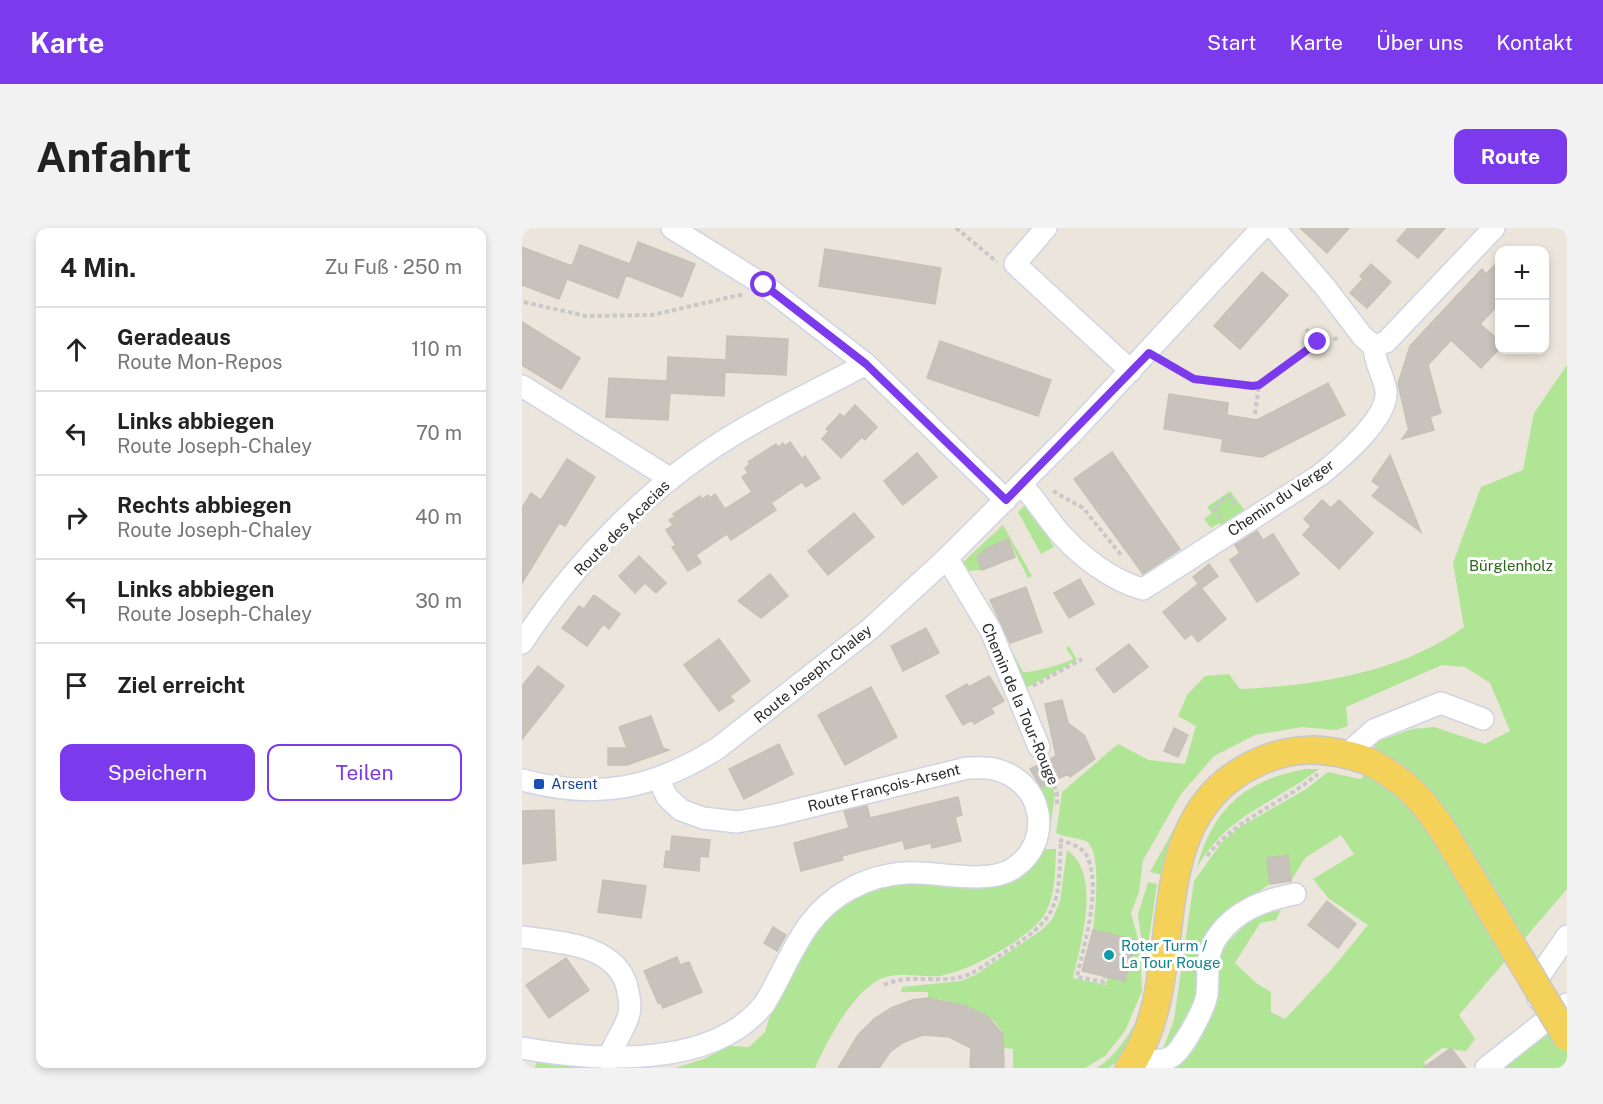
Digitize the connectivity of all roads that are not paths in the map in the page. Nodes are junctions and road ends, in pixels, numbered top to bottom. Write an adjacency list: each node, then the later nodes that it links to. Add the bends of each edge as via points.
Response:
1 (672, 228): 7 (street, via 764,285)
2 (1046, 228): 8 (street, via 1015,264)
3 (1262, 228): 8 (street, Route Joseph-Chaley)
4 (1274, 228): 6 (street)
5 (1494, 228): 6 (street, via 1386,342)
6 (1368, 341): 11 (street, Chemin du Verger, via 1386,392 1380,411 1363,435 1320,475 1143,589 1099,567 1069,543)
7 (866, 364): 10 (street, Route des Acacias, via 732,435); 12 (street)
8 (1131, 371): 11 (street, Route Joseph-Chaley)
9 (522, 386): 10 (street)
10 (671, 479): 14 (street, Route des Acacias, via 587,558)
11 (1032, 485): 12 (street, Route Joseph-Chaley)
12 (1006, 500): 13 (street, Route Joseph-Chaley)
13 (947, 558): 16 (street, Chemin de la Tour-Rouge, via 991,631); 19 (street, Route Joseph-Chaley, via 870,629 801,685 718,748)
14 (522, 643)
15 (1483, 719): 17 (street, via 1441,703 1374,730)
16 (1039, 747)
17 (1349, 756): 24 (main road, bridge, via 1392,774 1419,796 1441,826); 27 (main road, via 1305,749 1276,753 1216,790 1197,813 1175,873 1155,1014 1144,1047)
18 (522, 780): 19 (street, Route Joseph-Chaley, via 567,787 621,788)
19 (659, 780): 26 (street, Route François-Arsent, via 681,810 703,818 737,822 967,768 994,768 1015,778 1031,793 1040,814 1040,826 1036,843 1012,870 971,877 908,873 876,876 827,903 806,926 765,1004 728,1039 672,1062)
20 (1295, 894): 27 (street, via 1272,898 1240,912 1216,937 1207,960 1207,997 1183,1046 1172,1057)
21 (1567, 936): 24 (street, via 1540,975 1537,996)
22 (522, 937): 26 (street, via 591,950 613,963 625,980 631,1004)
23 (1567, 1004): 24 (street)
24 (1557, 1029): 28 (street)
25 (522, 1048): 26 (street, Route François-Arsent)
26 (608, 1060)
27 (1132, 1064)
28 (1486, 1068)

